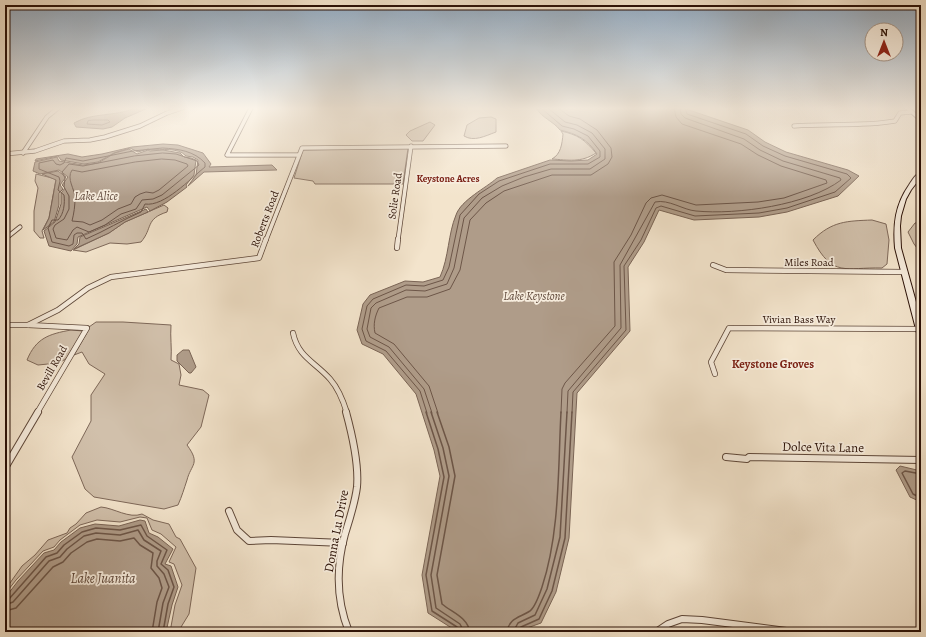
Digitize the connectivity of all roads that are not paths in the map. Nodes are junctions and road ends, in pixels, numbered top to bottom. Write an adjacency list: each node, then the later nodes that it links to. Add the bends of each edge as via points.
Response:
1 (33, 138): 6 (street)
2 (106, 138): 6 (street, via 64,141)
3 (236, 138): 8 (street, via 227,155)
4 (410, 146): 5 (street); 8 (street, via 306,147 300,150); 14 (street, Solie Road)
5 (506, 146)
6 (23, 153): 7 (street)
7 (5, 154)
8 (298, 155): 18 (street, Roberts Road, via 259,258 111,277 88,288 58,310)
9 (921, 172): 11 (main road, via 901,200)
10 (921, 180): 11 (main road)
11 (899, 211): 16 (main road, via 896,235)
12 (20, 227): 13 (street)
13 (5, 239)
14 (397, 248)
15 (713, 265): 16 (street, Miles Road, via 726,270)
16 (905, 272): 20 (main road)
17 (7, 325): 18 (street, Roberts Road); 19 (street)
18 (28, 325): 25 (street, Bevill Road, via 87,328)
19 (5, 331)
20 (920, 331): 22 (street, Vivian Bass Way, via 729,328 711,362)
21 (293, 333): 27 (street, Donna Lu Drive, via 297,346 334,383 344,401 358,478 353,512)
22 (715, 374)
23 (726, 456): 24 (street, Dolce Vita Lane, via 747,459 749,457)
24 (921, 460)
25 (5, 468)
26 (229, 512): 27 (street, via 237,530 249,541)
27 (343, 543): 28 (street, Donna Lu Drive, via 338,572 339,592 344,623)
28 (349, 632)
29 (656, 632): 30 (street, via 668,624 682,620 702,620)
30 (794, 632)

